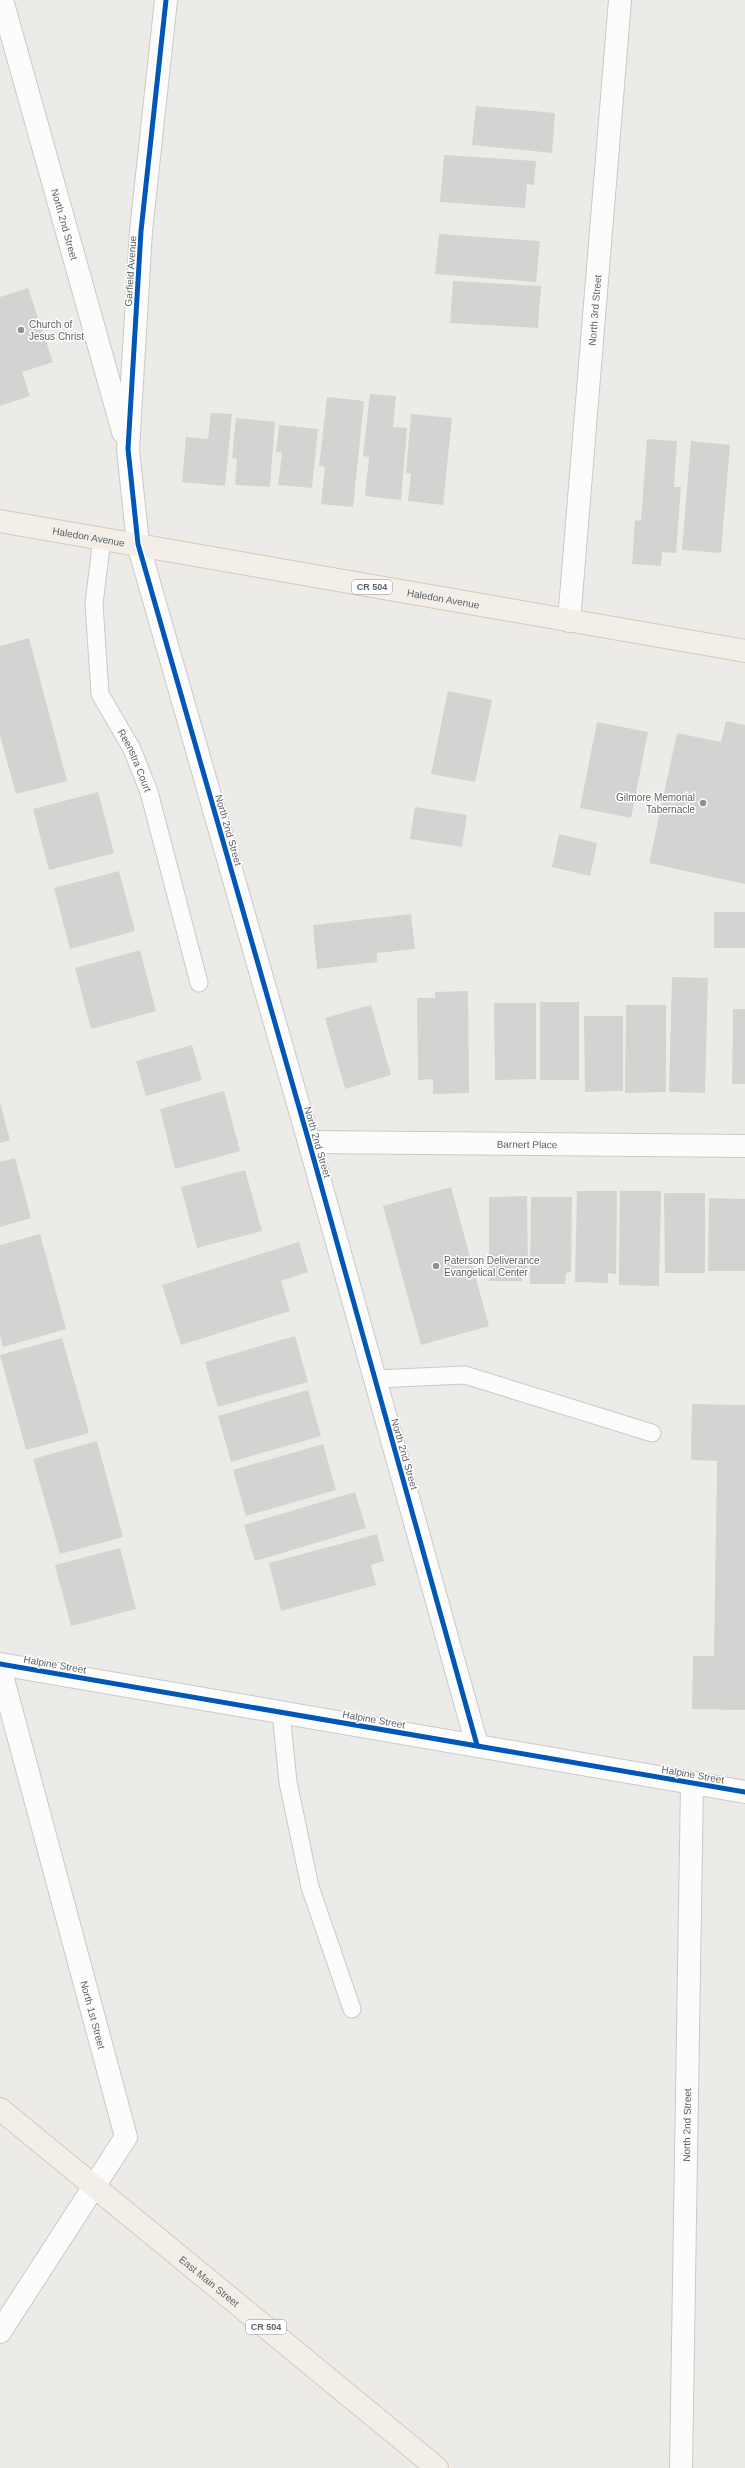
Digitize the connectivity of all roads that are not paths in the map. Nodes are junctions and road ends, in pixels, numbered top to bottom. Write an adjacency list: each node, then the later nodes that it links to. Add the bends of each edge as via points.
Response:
1 (2, 0): 4 (street, North 2nd Street)
2 (166, 0): 4 (street, Garfield Avenue, via 141,231)
3 (620, 0): 8 (street, North 3rd Street)
4 (128, 449): 7 (street, Garfield Avenue)
5 (0, 521): 6 (main road, Haledon Avenue / CR 504)
6 (102, 538): 7 (main road, Haledon Avenue / CR 504); 10 (lane, Reenstra Court, via 94,604 100,694 132,749 149,792)
7 (138, 544): 8 (main road, Haledon Avenue / CR 504); 11 (street, North 2nd Street)
8 (569, 621): 9 (main road, Haledon Avenue / CR 504)
9 (745, 651)
10 (199, 982)
11 (309, 1142): 12 (street, Barnert Place); 13 (street, North 2nd Street)
12 (745, 1146)
13 (375, 1380): 14 (lane, via 465,1375); 18 (street, North 2nd Street)
14 (652, 1433)
15 (0, 1664): 17 (street, Halpine Street)
16 (0, 1668): 23 (street, North 1st Street, via 126,2138)
17 (281, 1712): 18 (street, Halpine Street); 21 (lane, via 288,1782 310,1887)
18 (477, 1745): 19 (street, Halpine Street)
19 (692, 1783): 20 (street, Halpine Street); 26 (street, North 2nd Street)
20 (745, 1792)
21 (352, 2009)
22 (0, 2109): 23 (main road, East Main Street / CR 504)
23 (94, 2186): 24 (street, North 1st Street); 25 (main road, East Main Street / CR 504)
24 (0, 2332)
25 (437, 2468)
26 (681, 2468)

